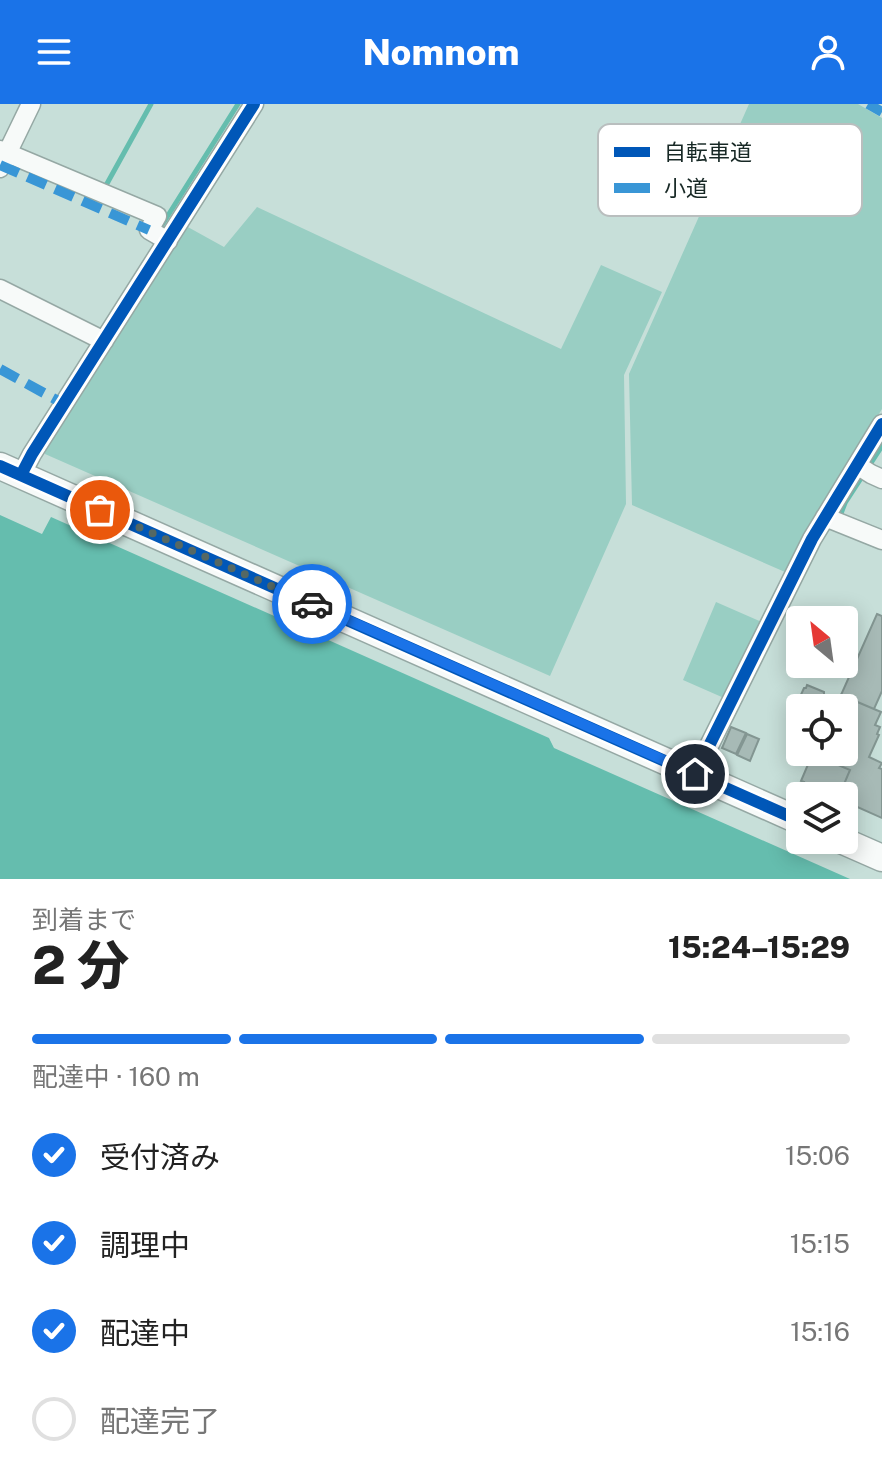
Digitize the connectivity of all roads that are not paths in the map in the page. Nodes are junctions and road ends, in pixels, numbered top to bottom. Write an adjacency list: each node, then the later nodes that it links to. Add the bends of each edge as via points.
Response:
1 (31, 104): 3 (street)
2 (254, 104): 4 (street)
3 (4, 158): 4 (street, via 157,216 149,230)
4 (168, 241): 6 (street)
5 (0, 289): 6 (street)
6 (104, 341): 8 (street, via 32,454)
7 (882, 424): 9 (street)
8 (10, 470): 12 (street)
9 (867, 472): 10 (street)
10 (825, 517): 11 (street); 12 (street)
11 (882, 540)
12 (695, 774): 13 (street)
13 (786, 815)
14 (858, 847): 15 (street)
15 (882, 858)

